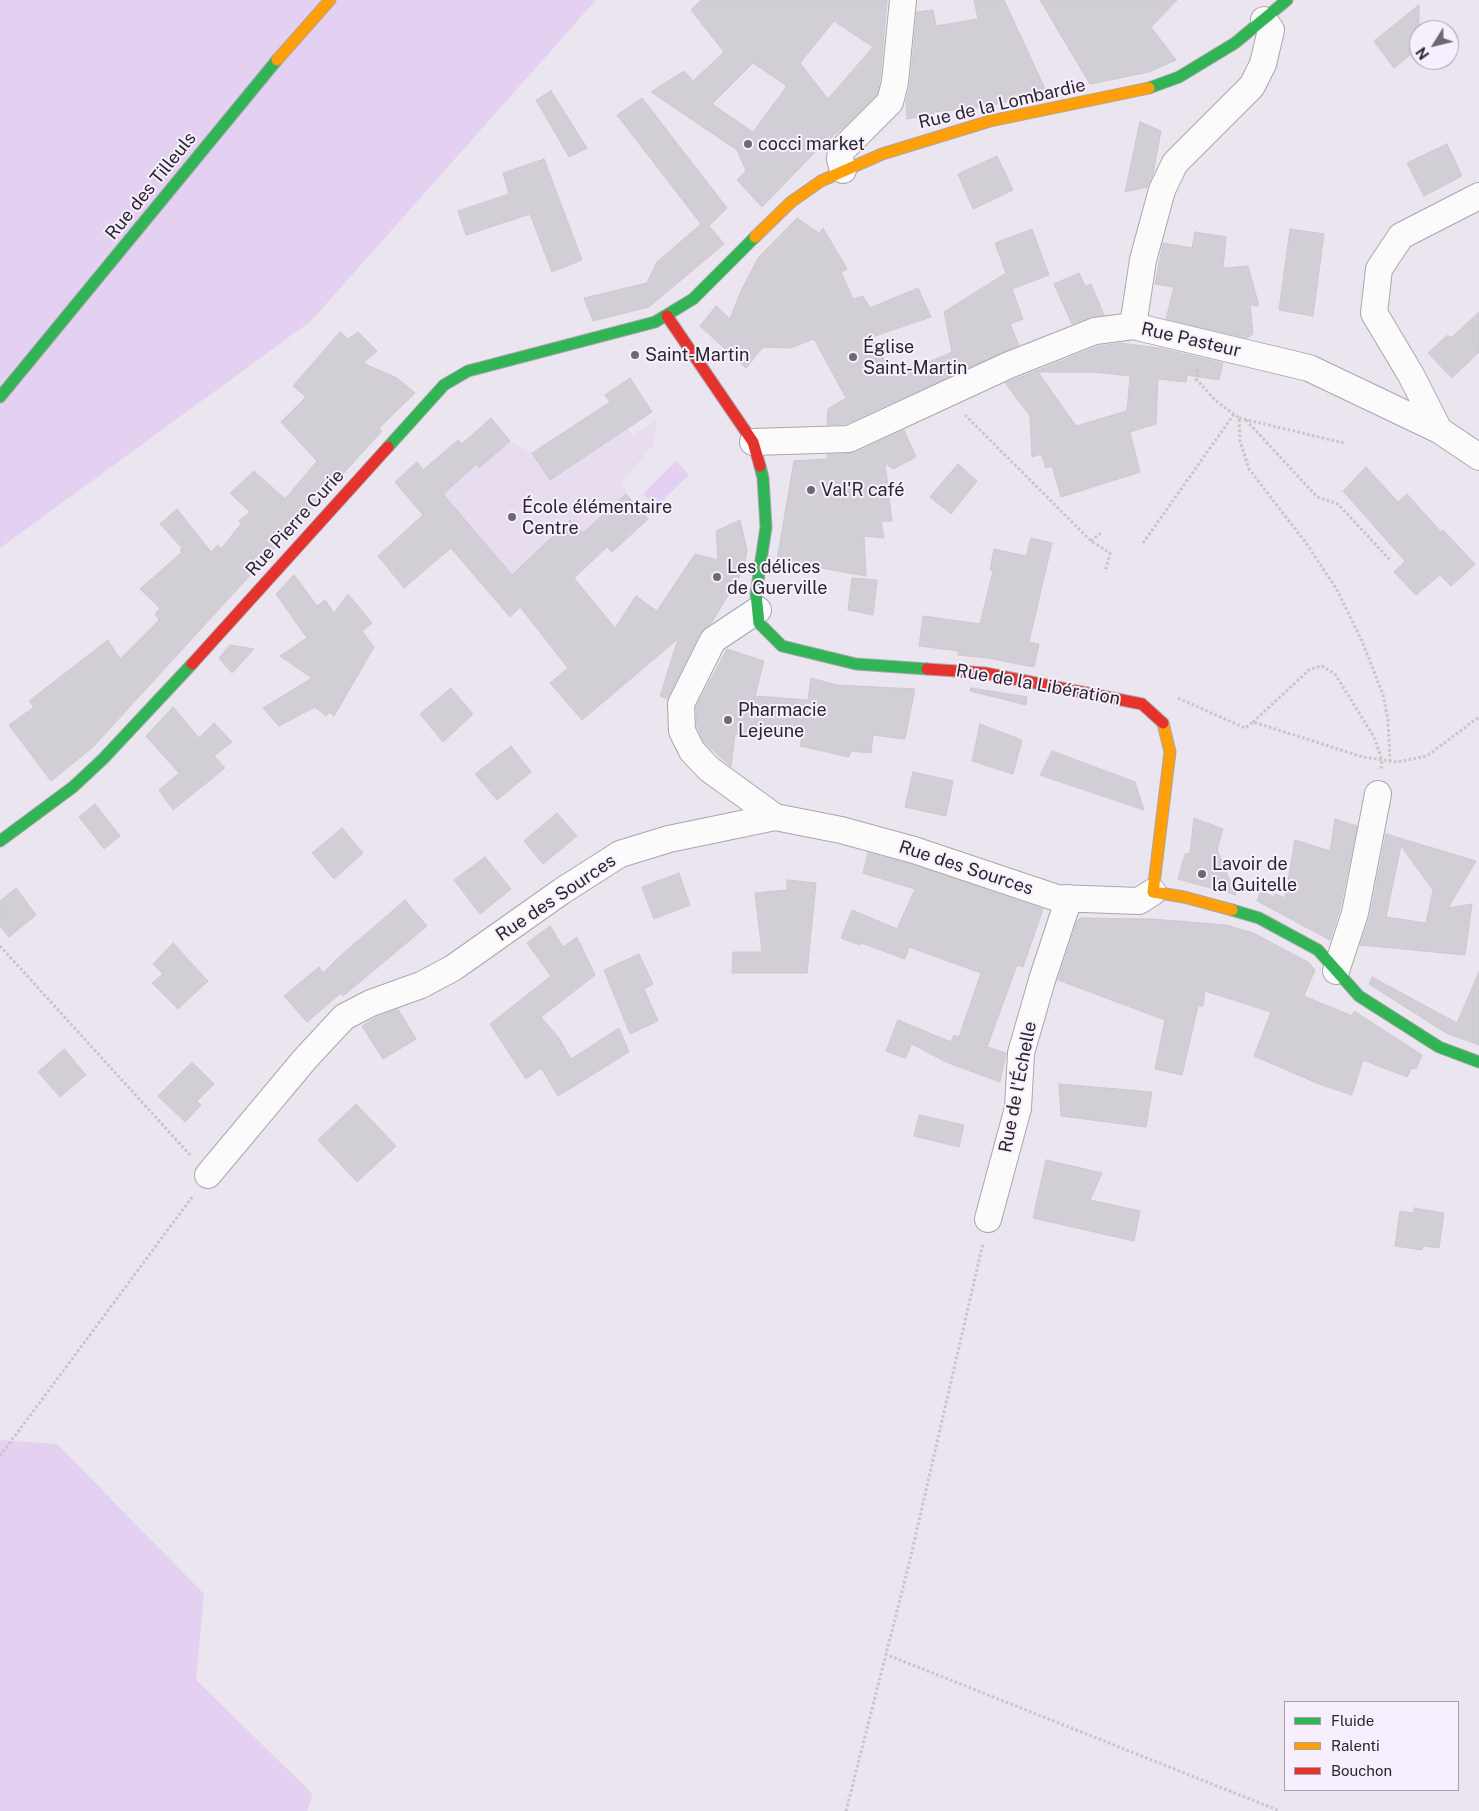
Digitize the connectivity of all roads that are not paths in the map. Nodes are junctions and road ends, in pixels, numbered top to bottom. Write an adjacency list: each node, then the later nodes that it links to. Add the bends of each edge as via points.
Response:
1 (330, 0): 9 (street, Rue des Tilleuls)
2 (902, 0): 5 (street, via 895,82 890,102 842,151)
3 (1287, 0): 4 (street, Rue de la Lombardie)
4 (1264, 20): 5 (street, Rue de la Lombardie, via 1205,64 1153,87 972,126 932,137); 8 (street, via 1271,30 1263,64 1252,86 1175,163 1162,190 1142,260)
5 (843, 170): 7 (street, Rue de la Lombardie, via 803,191 693,299)
6 (1479, 196): 10 (street, via 1401,236 1379,269 1374,313)
7 (667, 316): 11 (street); 16 (street, Rue Pierre Curie, via 644,325 468,371 444,385 103,759 73,787)
8 (1133, 326): 10 (street, Rue Pasteur, via 1309,368); 11 (street, Rue Pasteur, via 1095,330 1009,365 849,440)
9 (0, 396)
10 (1439, 430): 12 (street, Rue Pasteur)
11 (753, 442): 13 (street, via 763,478 766,527 756,594)
12 (1479, 457)
13 (758, 610): 15 (street, via 713,640 681,704 682,731 692,751 710,769); 17 (street, Rue de la Libération, via 759,623 782,646 856,664 985,673 1142,704 1163,723 1170,752)
14 (1378, 794): 19 (street, via 1354,913)
15 (775, 817): 18 (street, Rue des Sources, via 841,830 914,850 1057,898); 21 (street, Rue des Sources, via 669,839 620,854 453,968 344,1017 304,1059)
16 (0, 841)
17 (1153, 892): 18 (street, via 1139,901); 19 (street, via 1184,897 1259,918 1318,950)
18 (1070, 898): 22 (street, Rue de l'Échelle, via 1021,1053 1018,1108)
19 (1336, 971): 20 (street, via 1367,1002 1439,1047)
20 (1479, 1062)
21 (208, 1175)
22 (988, 1219)

